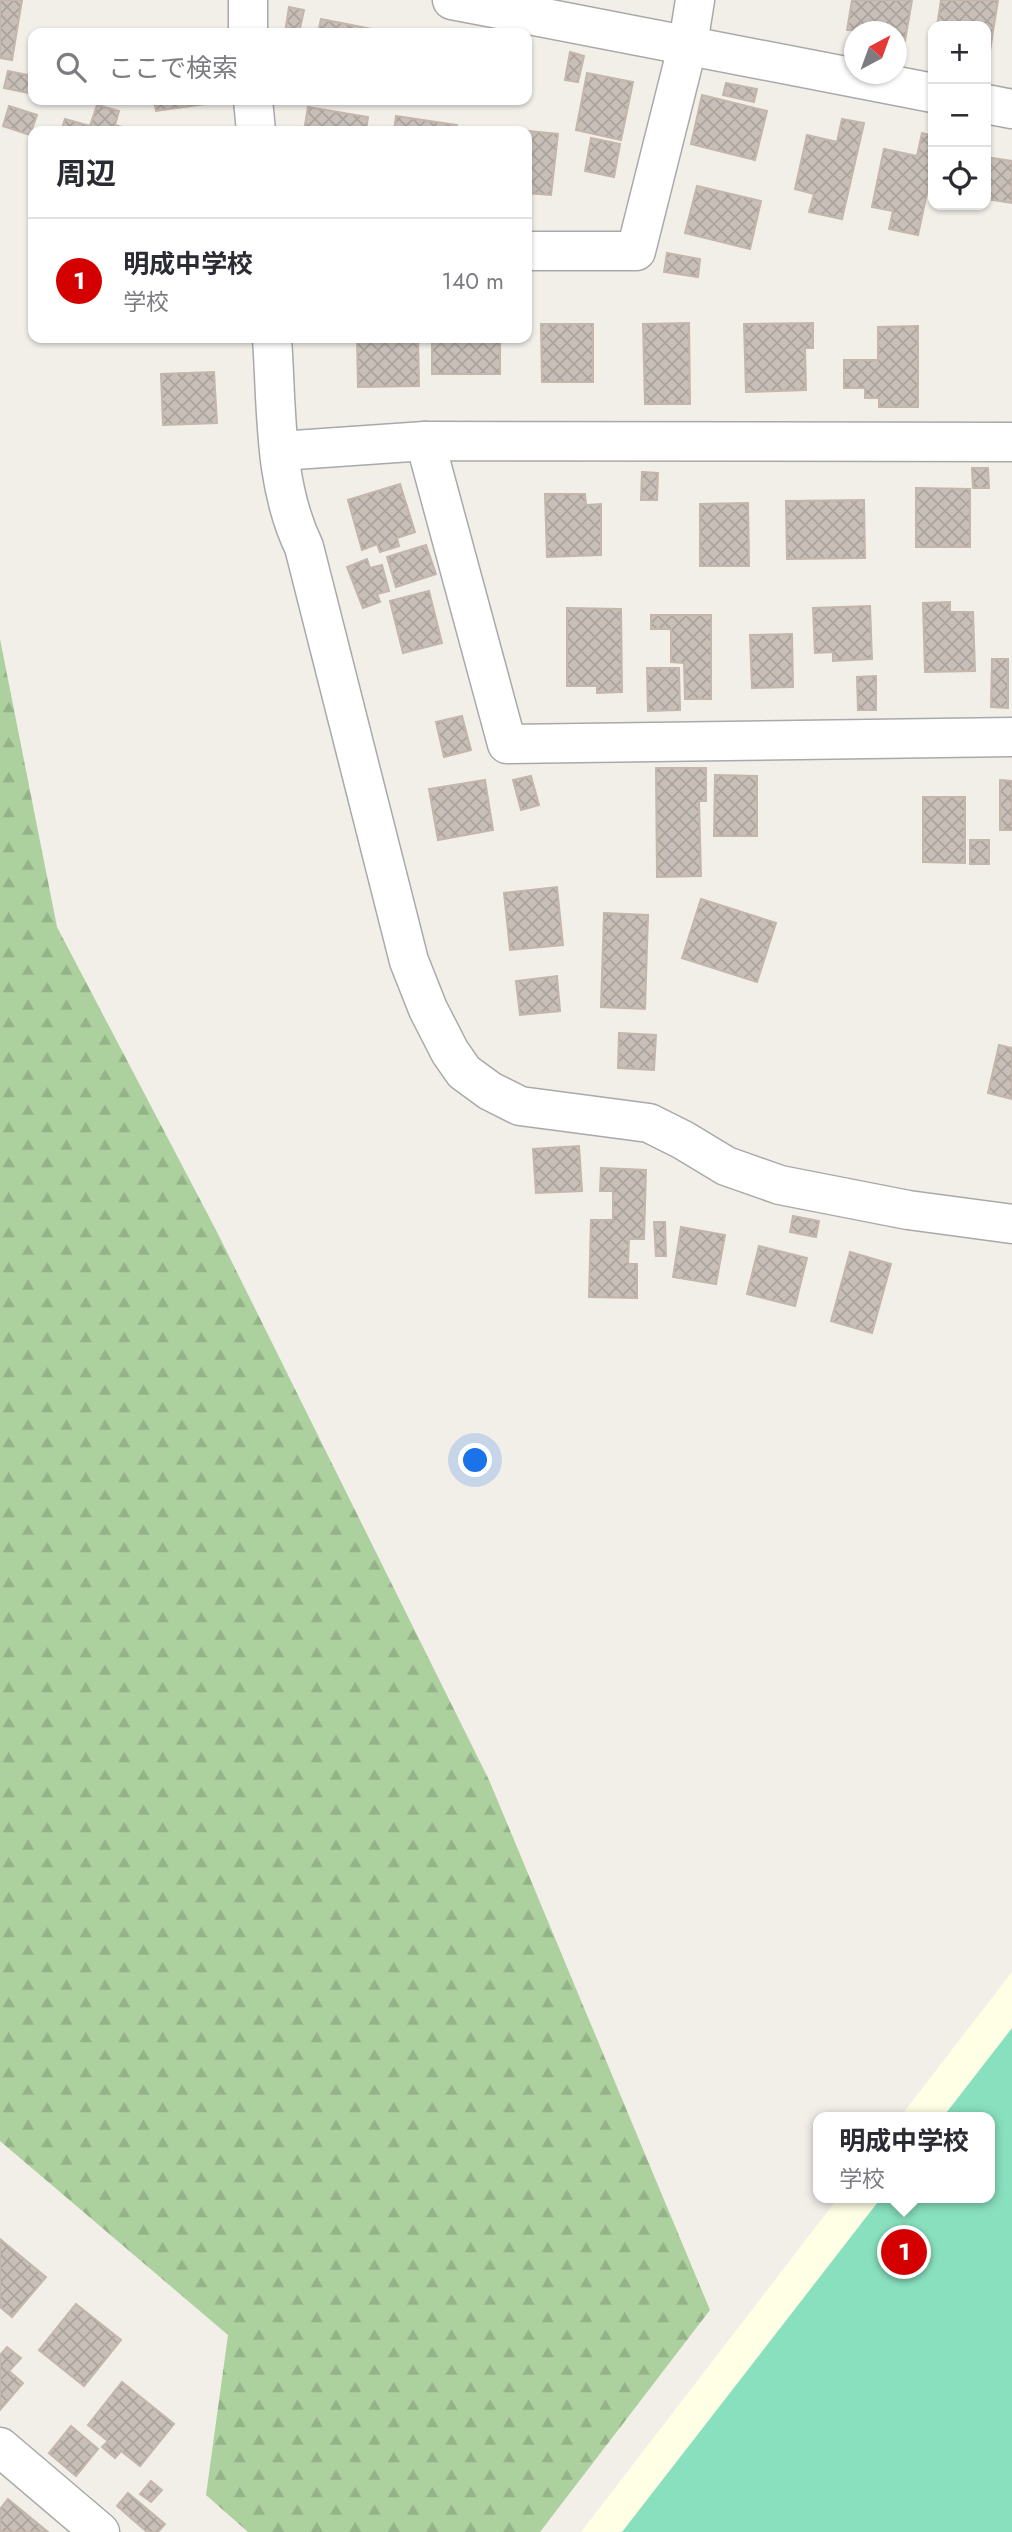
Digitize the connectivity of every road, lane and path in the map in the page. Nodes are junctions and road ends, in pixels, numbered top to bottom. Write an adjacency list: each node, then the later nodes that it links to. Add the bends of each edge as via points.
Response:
1 (248, 0): 4 (street)
2 (452, 0): 5 (street)
3 (695, 0): 5 (street)
4 (248, 28)
5 (688, 44): 6 (street); 11 (street, via 636,251)
6 (928, 92)
7 (254, 105): 10 (street)
8 (991, 105): 9 (street)
9 (1012, 109)
10 (256, 126)
11 (532, 251)
12 (272, 343): 15 (street)
13 (425, 441): 14 (street); 15 (street); 16 (street, via 508,744)
14 (1012, 442)
15 (280, 451): 17 (street, via 288,509 304,547 409,961 428,1009 464,1072 520,1106 649,1124 726,1166 780,1185)
16 (1012, 737)
17 (1012, 1224)
18 (0, 2447): 19 (street)
19 (100, 2532)

